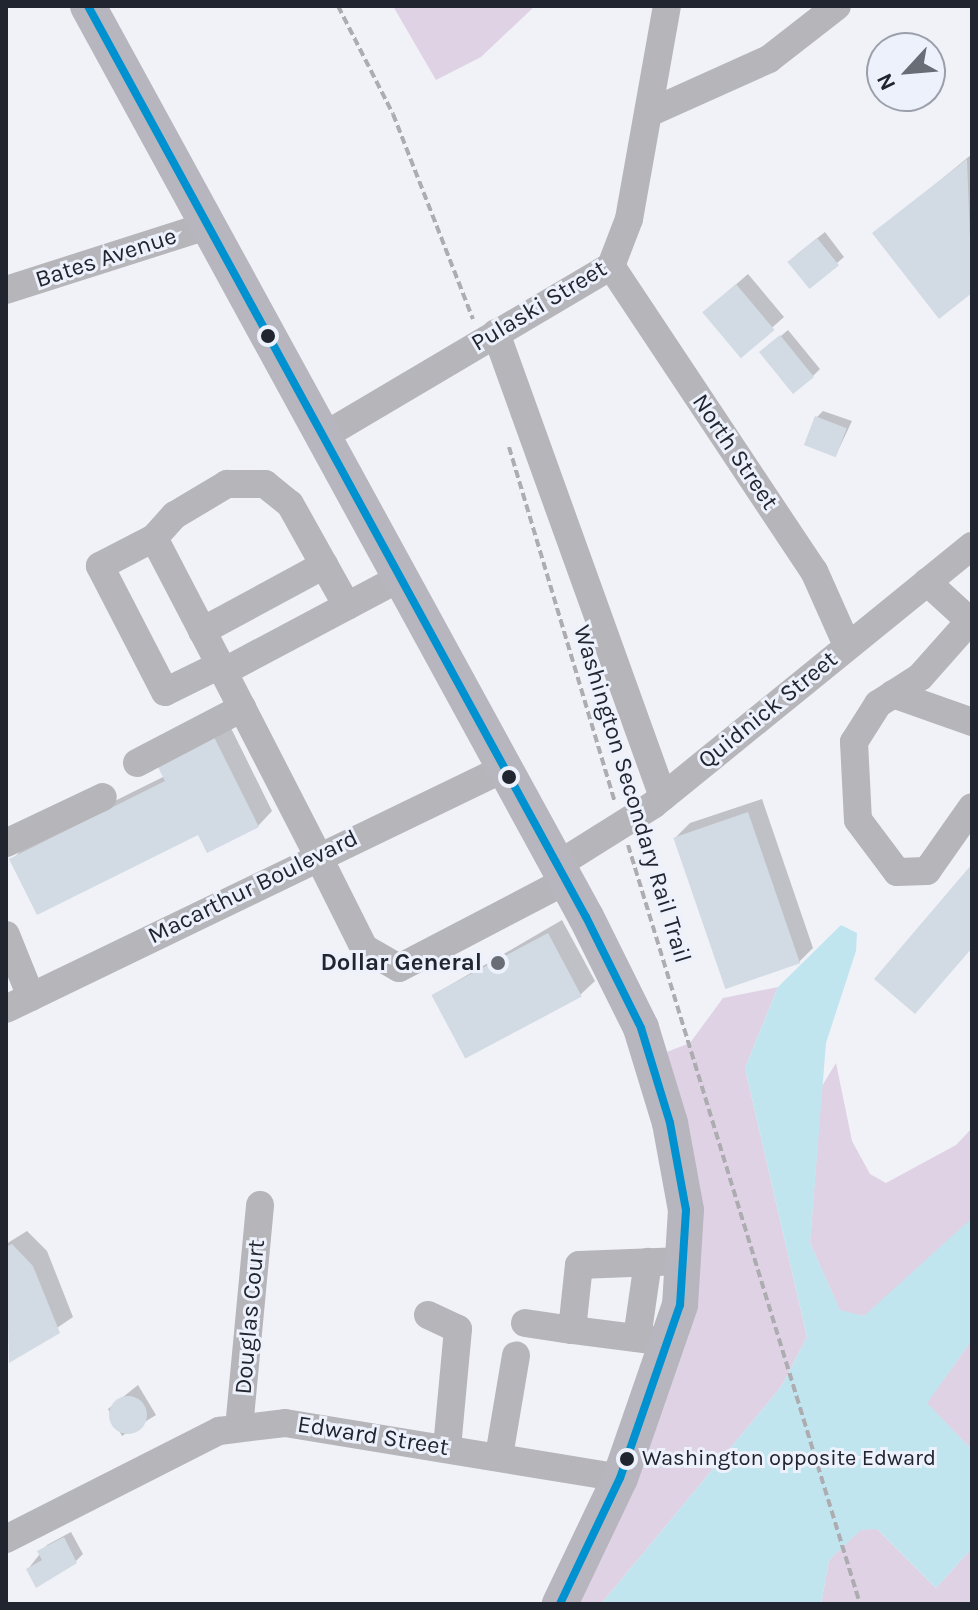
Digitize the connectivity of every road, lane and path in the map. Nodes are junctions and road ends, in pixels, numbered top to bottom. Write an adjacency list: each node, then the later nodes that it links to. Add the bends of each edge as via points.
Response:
1 (88, 6): 6 (main road)
2 (338, 6): 9 (path, via 393,114)
3 (667, 6): 5 (street, Pulaski Street)
4 (837, 6): 5 (street, via 769,59)
5 (649, 113): 7 (street, Pulaski Street, via 629,219)
6 (206, 226): 8 (street, Bates Avenue); 11 (main road)
7 (611, 266): 9 (street, Pulaski Street); 20 (street, North Street, via 814,571)
8 (6, 290)
9 (488, 338): 11 (street, Pulaski Street); 28 (street)
10 (504, 431): 30 (path, Washington Secondary Rail Trail)
11 (322, 437): 15 (main road)
12 (154, 538): 14 (street, via 200,497 251,480 290,504); 19 (street); 21 (street, via 100,566 165,692)
13 (972, 546): 16 (street, Quidnick Street)
14 (324, 565): 17 (street); 19 (street)
15 (400, 578): 17 (street); 26 (main road)
16 (927, 582): 18 (street); 20 (street, Quidnick Street)
17 (347, 606): 21 (street)
18 (970, 623): 22 (street, via 920,677)
19 (202, 631): 21 (street)
20 (847, 645): 28 (street, Quidnick Street)
21 (221, 668): 23 (street)
22 (893, 694): 24 (street); 29 (street, via 878,704 854,742 858,820 897,872 927,871)
23 (242, 708): 25 (street); 32 (street)
24 (972, 722)
25 (137, 763)
26 (503, 769): 32 (street, Macarthur Boulevard); 33 (main road)
27 (103, 797): 31 (street)
28 (663, 797): 30 (street, Quidnick Street)
29 (972, 807)
30 (621, 824): 33 (street, Quidnick Street); 49 (path, Washington Secondary Rail Trail)
31 (6, 843)
32 (317, 854): 33 (street, Quidnick Street, via 364,948 399,968); 35 (street, Macarthur Boulevard)
33 (563, 872): 37 (main road, via 641,1028 686,1210)
34 (6, 935): 35 (street)
35 (19, 1003)
36 (260, 1205): 43 (street, Douglas Court)
37 (665, 1261): 40 (street, via 579,1265); 41 (main road)
38 (428, 1315): 44 (street, via 458,1329)
39 (525, 1323): 40 (street)
40 (572, 1330): 41 (street)
41 (652, 1340): 46 (main road)
42 (516, 1355): 45 (street)
43 (239, 1428): 44 (street, Edward Street, via 285,1423); 47 (street, Edward Street, via 171,1452)
44 (447, 1447): 45 (street, Edward Street)
45 (499, 1456): 46 (street, Edward Street)
46 (620, 1478): 48 (main road)
47 (6, 1539)
48 (560, 1604)
49 (860, 1604)

